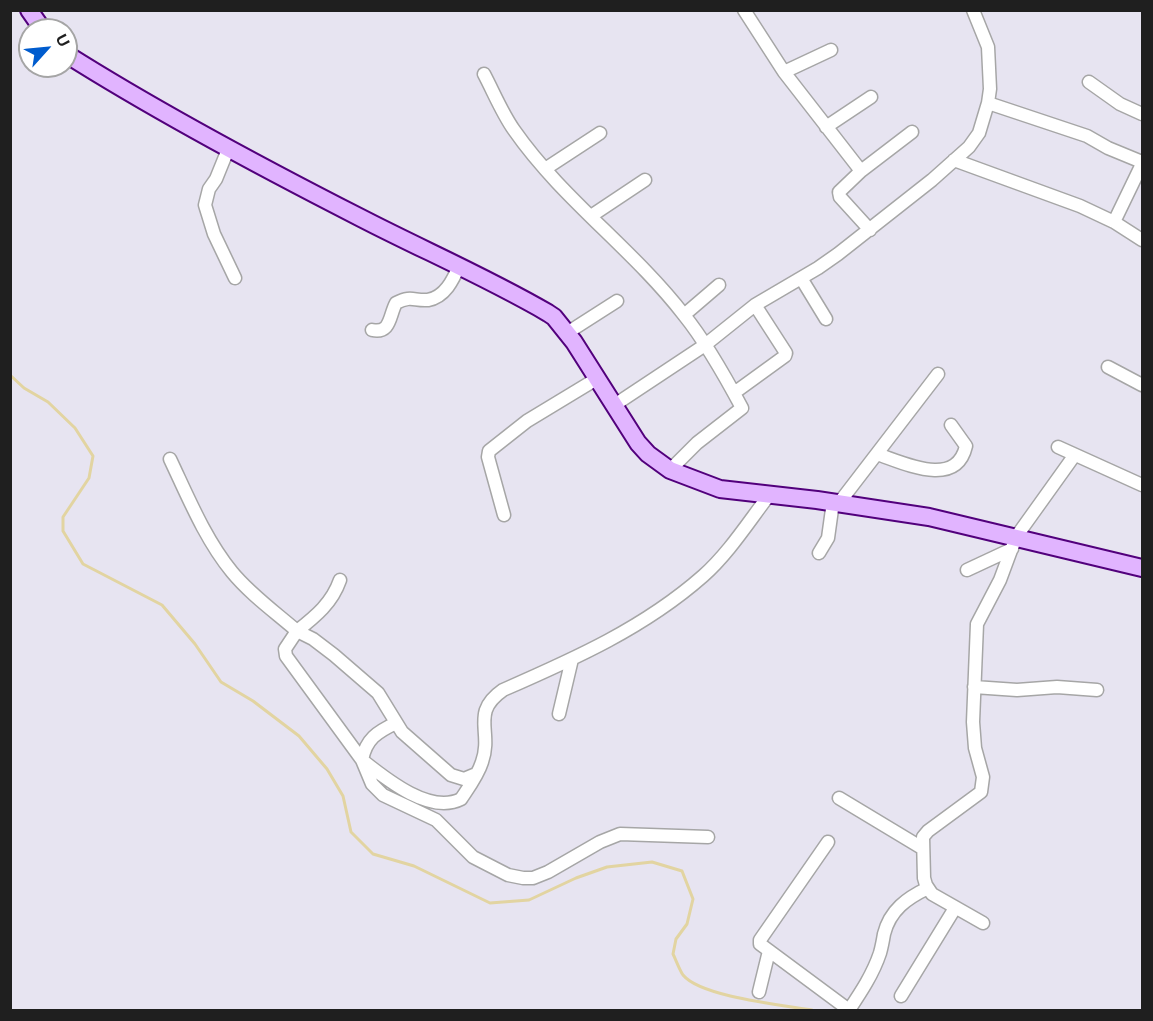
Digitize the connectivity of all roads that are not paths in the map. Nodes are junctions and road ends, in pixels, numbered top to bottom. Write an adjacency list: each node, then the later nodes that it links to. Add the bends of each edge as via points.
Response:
1 (744, 10): 5 (street)
2 (973, 10): 9 (street, via 988,46)
3 (831, 50): 5 (street)
4 (78, 61): 14 (street)
5 (784, 72): 11 (street)
6 (484, 74): 17 (street, via 514,130)
7 (1089, 82): 10 (street, via 1120,104)
8 (871, 97): 11 (street)
9 (988, 103): 15 (street, via 975,139); 16 (street, via 1087,136)
10 (1143, 114)
11 (826, 127): 18 (street)
12 (912, 132): 18 (street)
13 (600, 133): 17 (street)
14 (229, 147): 24 (street); 25 (street, via 208,189 205,205)
15 (954, 160): 21 (street, via 1048,193); 22 (street)
16 (1143, 163): 21 (street)
17 (545, 169): 20 (street)
18 (861, 171): 22 (street, via 839,192)
19 (645, 180): 20 (street)
20 (591, 216): 30 (street)
21 (1114, 222): 23 (street)
22 (870, 230): 26 (street)
23 (1143, 240)
24 (459, 266): 32 (street, via 444,291 428,300 410,297 396,303 388,327); 33 (street, via 548,312)
25 (235, 278)
26 (801, 278): 29 (street); 31 (street)
27 (719, 285): 30 (street)
28 (617, 301): 33 (street)
29 (755, 305): 34 (street); 39 (street, via 786,353)
30 (684, 315): 34 (street)
31 (826, 319)
32 (372, 330)
33 (567, 333): 37 (street)
34 (705, 345): 39 (street); 40 (street)
35 (1108, 368): 38 (street)
36 (938, 374): 43 (street)
37 (598, 378): 40 (street); 50 (street, via 527,421 489,451)
38 (1143, 385)
39 (734, 393): 46 (street, via 741,410 697,443)
40 (613, 406): 46 (street, via 639,444)
41 (951, 425): 43 (street, via 966,446 964,455 952,468 930,470)
42 (1058, 447): 44 (street)
43 (877, 454): 49 (street)
44 (1074, 456): 47 (street); 51 (street)
45 (170, 459): 56 (street, via 204,529 232,573)
46 (670, 470): 48 (street, via 720,489)
47 (1143, 485)
48 (770, 494): 49 (street); 57 (street, via 704,575 646,619)
49 (836, 502): 51 (street, via 928,517); 52 (street, via 828,538)
50 (504, 515)
51 (1014, 543): 53 (street); 54 (street); 58 (street, via 977,624)
52 (819, 553)
53 (1143, 568)
54 (967, 570)
55 (340, 580): 56 (street, via 324,607)
56 (297, 631): 61 (street, via 327,650 378,693); 62 (street, via 285,649 286,656)
57 (572, 659): 60 (street); 63 (street, via 493,697 484,713 485,750)
58 (974, 687): 59 (street); 67 (street, via 973,737 983,787 928,831)
59 (1097, 690)
60 (559, 714)
61 (396, 723): 62 (street, via 368,742); 63 (street, via 410,741 451,775 464,778)
62 (362, 760): 63 (street, via 406,791 446,804 461,799); 65 (street, via 372,784 383,795 436,820 473,857 508,875 533,878 620,834)
63 (476, 774)
64 (839, 798): 67 (street)
65 (708, 837)
66 (828, 842): 71 (street, via 760,940)
67 (922, 848): 68 (street)
68 (928, 888): 69 (street); 74 (street, via 908,898 894,914 870,976)
69 (955, 908): 70 (street); 73 (street)
70 (983, 923)
71 (769, 951): 72 (street); 74 (street)
72 (759, 992)
73 (901, 996)
74 (849, 1010)

